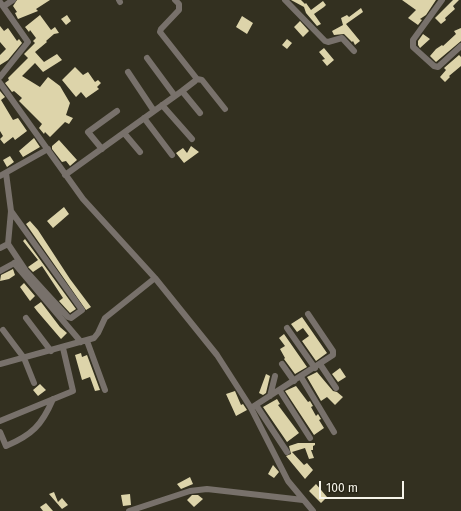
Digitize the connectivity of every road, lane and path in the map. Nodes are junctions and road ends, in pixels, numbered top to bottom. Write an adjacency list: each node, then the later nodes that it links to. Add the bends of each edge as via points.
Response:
1 (13, 0): 5 (street)
2 (175, 0): 11 (street, via 179,4 179,10 160,32)
3 (284, 0): 7 (street, via 325,41 342,38)
4 (442, 0): 6 (street, via 413,40 413,46 434,66 438,66)
5 (2, 4): 10 (street, via 28,42)
6 (461, 46)
7 (354, 51)
8 (147, 58): 14 (street)
9 (128, 72): 18 (street)
10 (0, 77)
11 (196, 78): 13 (street, via 196,82); 16 (street, via 202,80)
12 (0, 83): 23 (street)
13 (182, 91): 14 (street); 19 (street)
14 (175, 96): 15 (street)
15 (162, 106): 18 (street); 22 (street)
16 (225, 109)
17 (117, 111): 24 (street, via 88,132)
18 (154, 111): 20 (street)
19 (200, 113)
20 (144, 118): 21 (street); 26 (street)
21 (124, 133): 24 (street); 25 (street)
22 (192, 139)
23 (48, 149): 27 (street); 28 (street)
24 (102, 149): 28 (street)
25 (140, 152)
26 (172, 155)
27 (6, 173): 29 (street); 30 (street)
28 (65, 175): 35 (street, via 83,199)
29 (0, 176)
30 (11, 211): 31 (street); 33 (street, via 82,311 71,318 68,317)
31 (8, 244): 32 (street); 33 (street)
32 (0, 248)
33 (17, 262): 34 (street); 40 (street)
34 (0, 271)
35 (155, 278): 40 (street, via 105,318 96,336); 56 (street, via 217,355)
36 (308, 314): 46 (street, via 333,351 331,357)
37 (26, 318): 42 (street)
38 (287, 328): 46 (street)
39 (3, 330): 43 (street)
40 (84, 341): 41 (street); 52 (street)
41 (62, 348): 42 (street); 55 (street, via 73,391)
42 (51, 351): 43 (street)
43 (24, 358): 44 (street); 50 (street)
44 (0, 364)
45 (282, 364): 49 (street)
46 (317, 366): 48 (street); 51 (street)
47 (275, 376): 54 (street)
48 (301, 377): 49 (street); 59 (street)
49 (294, 381): 53 (street)
50 (34, 384)
51 (336, 388)
52 (105, 390)
53 (280, 391): 54 (street); 60 (street)
54 (270, 396): 56 (street)
55 (54, 399): 57 (street); 58 (street, via 46,417 28,436 6,446)
56 (254, 407): 61 (street); 62 (street, via 281,470)
57 (0, 421)
58 (0, 432)
59 (334, 432)
60 (310, 438)
61 (287, 452)
62 (303, 500): 63 (street, via 206,490 190,491); 64 (street)
63 (129, 511)
64 (313, 511)

